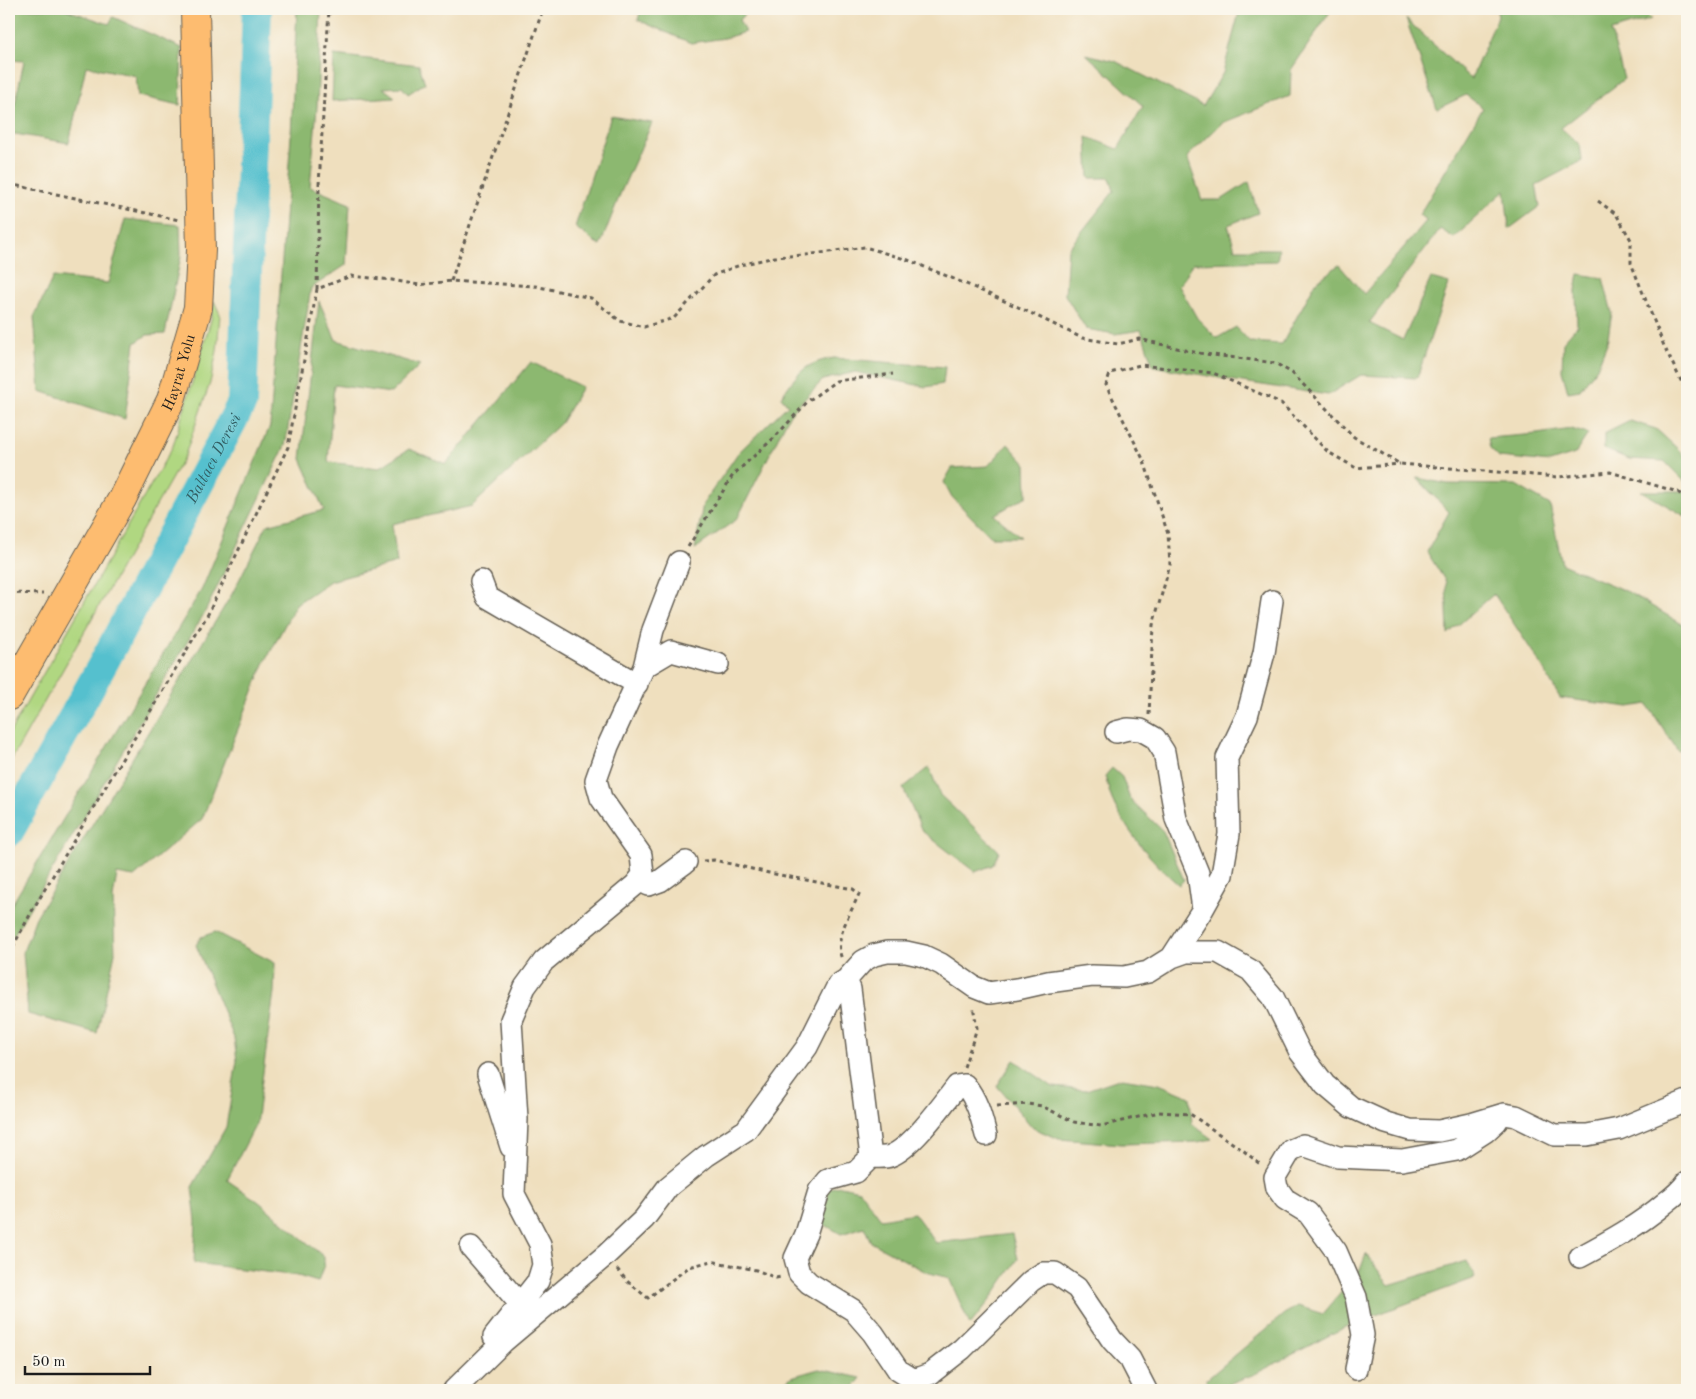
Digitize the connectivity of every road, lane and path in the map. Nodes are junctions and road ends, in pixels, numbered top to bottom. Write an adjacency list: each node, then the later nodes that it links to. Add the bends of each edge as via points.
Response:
1 (195, 9): 6 (main road, Hayrat Yolu)
2 (329, 9): 8 (path)
3 (543, 9): 7 (path)
4 (9, 184): 6 (path)
5 (1598, 201): 10 (path, via 1616,214 1631,240 1631,264)
6 (201, 225): 16 (main road, Hayrat Yolu, via 198,308 171,400 122,499)
7 (451, 281): 8 (path, via 419,285 351,276); 11 (path, via 535,286 591,298 620,320 644,327 674,318 714,275 740,264 865,247 958,280 1082,338 1118,344 1139,339 1275,364 1292,373 1354,437)
8 (317, 290): 26 (path, via 288,447 208,614)
9 (893, 374): 13 (path, via 836,381 808,400 776,436 733,475)
10 (1687, 393)
11 (1400, 464): 12 (path, via 1558,477 1610,472 1678,492); 22 (path, via 1356,468 1328,452 1281,403 1213,373 1140,365 1110,373 1106,385 1144,461 1168,534 1170,565 1152,625)
12 (1687, 500)
13 (679, 562): 19 (street, via 653,630)
14 (481, 581): 19 (street, via 487,597)
15 (9, 593): 16 (path)
16 (68, 594): 20 (main road, Hayrat Yolu)
17 (1272, 600): 25 (street, via 1264,653 1247,716 1227,758 1229,834 1222,875)
18 (718, 664): 19 (street, via 671,651)
19 (640, 676): 24 (street, via 596,780 601,798 641,855 643,875)
20 (9, 696)
21 (1116, 732): 22 (street, via 1135,729)
22 (1148, 733): 25 (street, via 1164,752 1176,818 1198,873)
23 (686, 862): 24 (street, via 649,886); 29 (path, via 714,860 853,889 859,894 841,934 838,951)
24 (639, 880): 37 (street, via 544,961 525,987 511,1020 518,1119)
25 (1203, 909): 27 (street)
26 (9, 954)
27 (1172, 957): 28 (street, via 1148,972 1124,977 1092,976 989,993); 34 (street, via 1186,952 1218,952 1250,970 1273,997 1300,1052 1324,1085 1351,1107 1386,1123 1420,1131 1439,1131)
28 (956, 974): 29 (street, via 924,956 887,952 863,961); 31 (path, via 973,1006 977,1028)
29 (847, 978): 36 (street); 41 (street, via 838,985 806,1047 746,1130 706,1156 668,1187 644,1219)
30 (488, 1074): 37 (street)
31 (957, 1086): 33 (street, via 965,1085); 36 (street, via 932,1119 902,1149 890,1156)
32 (1687, 1101): 34 (street, via 1619,1129 1587,1136 1555,1135 1516,1116)
33 (978, 1108): 35 (street); 38 (path, via 1042,1106 1074,1122 1101,1126 1159,1112 1190,1114 1244,1150)
34 (1504, 1114): 38 (street, via 1485,1132 1457,1150 1402,1160 1338,1157 1303,1145 1291,1150)
35 (986, 1135)
36 (871, 1157): 43 (street, via 856,1172 828,1180 819,1191 796,1258)
37 (516, 1162): 44 (street, via 514,1194 540,1244 543,1266 538,1281)
38 (1275, 1177): 45 (street, via 1277,1188 1285,1199 1308,1213 1336,1251 1356,1297 1363,1335)
39 (1687, 1182): 42 (street, via 1627,1232)
40 (471, 1247): 44 (street)
41 (606, 1255): 43 (path, via 628,1282 648,1298 689,1267 711,1260 776,1278); 46 (street, via 504,1341)
42 (1580, 1257)
43 (799, 1273): 47 (street, via 809,1283 853,1310 874,1333 898,1370 914,1380 930,1374 962,1349 1031,1281 1043,1272 1055,1273 1077,1288 1112,1340 1130,1359)
44 (520, 1304): 46 (street)
45 (1356, 1369)
46 (453, 1390)
47 (1146, 1390)

